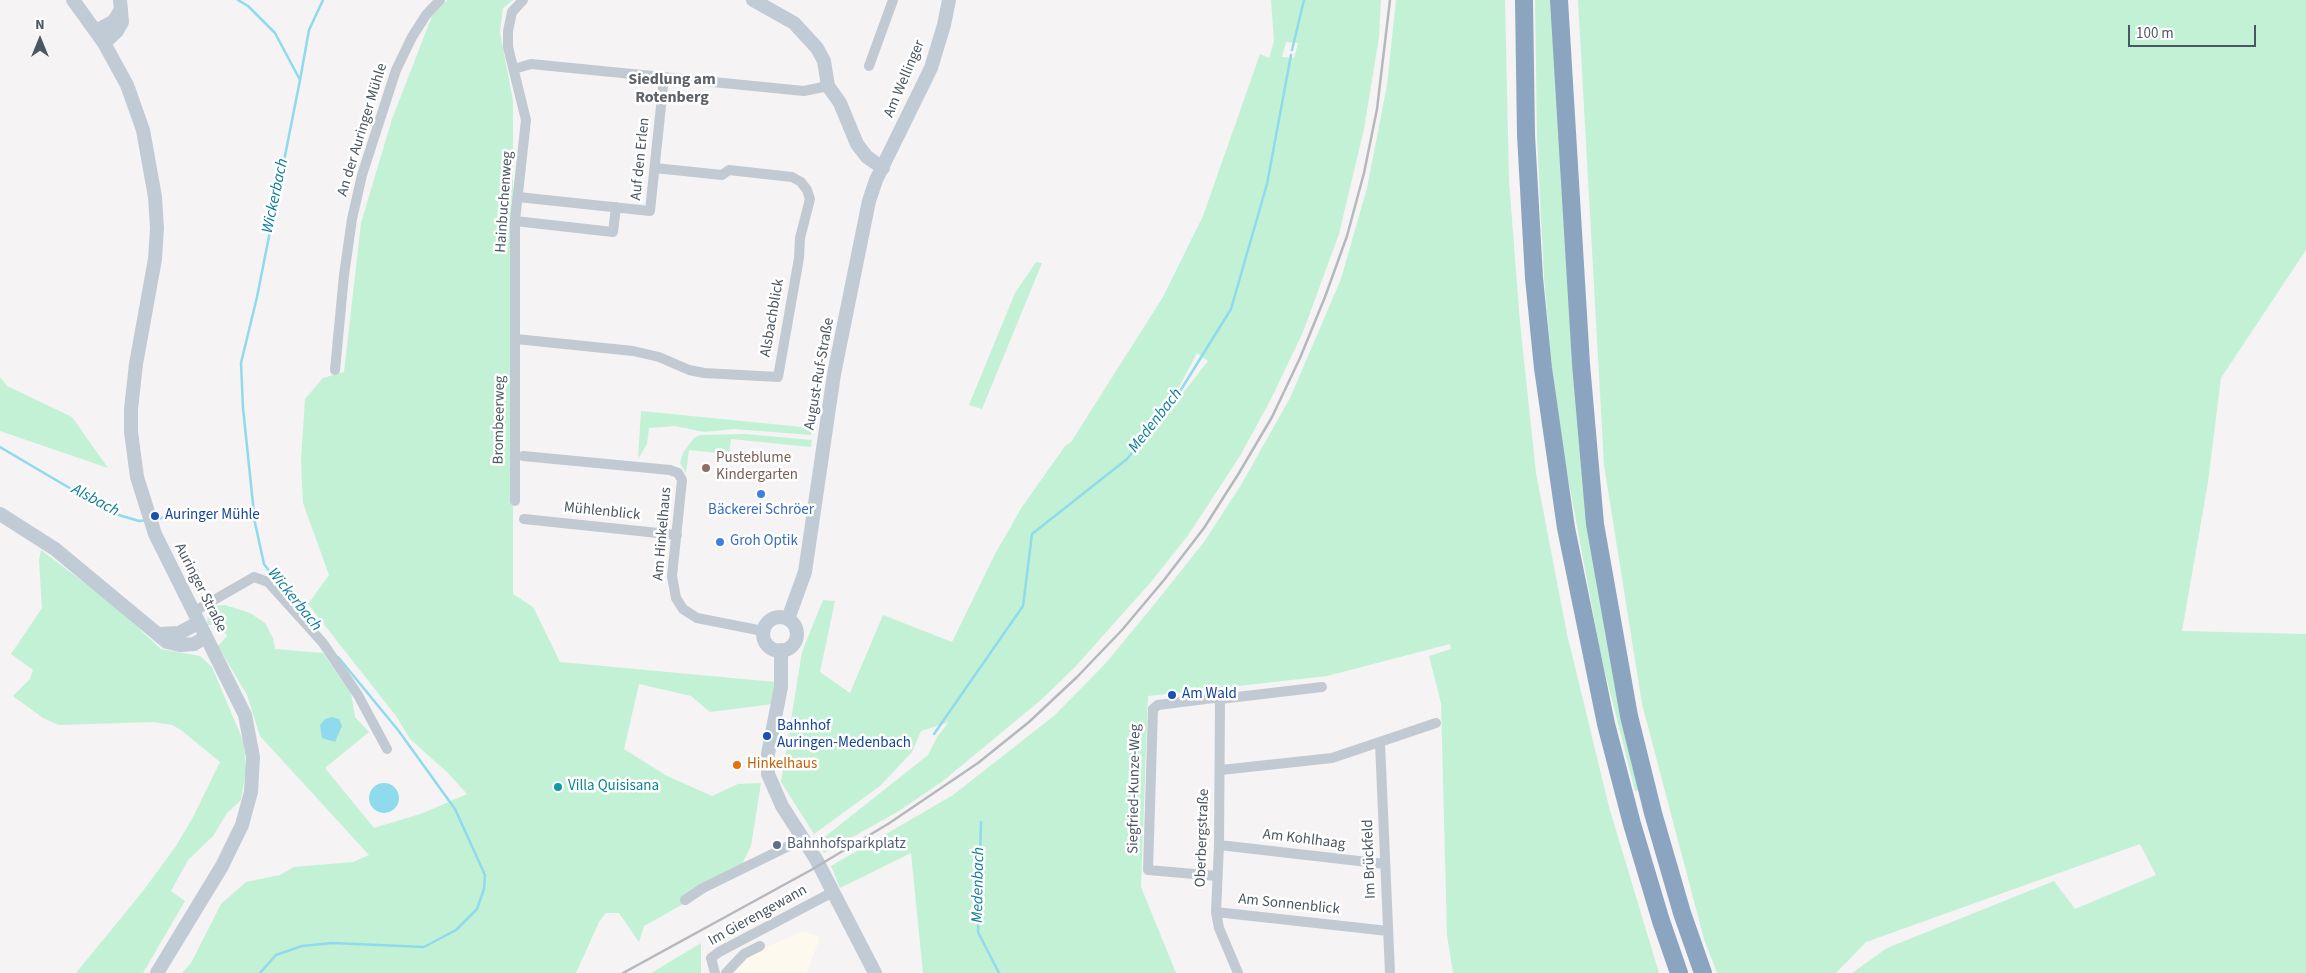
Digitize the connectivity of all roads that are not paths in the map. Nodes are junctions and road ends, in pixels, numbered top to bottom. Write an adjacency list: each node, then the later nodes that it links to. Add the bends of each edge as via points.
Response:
1 (73, 0): 10 (street, Auringer Straße)
2 (440, 0): 23 (street, An der Auringer Mühle, via 412,37 396,70 362,175 346,266)
3 (523, 0): 13 (street, Hainbuchenweg, via 512,12 508,31)
4 (893, 0): 12 (street)
5 (949, 0): 17 (street, Am Wellinger, via 931,68)
6 (1524, 0): 56 (highway, via 1526,135 1534,278 1566,528 1606,724 1632,824)
7 (1560, 0): 57 (highway, via 1581,364 1595,524 1629,716 1653,812)
8 (762, 2): 15 (street, via 794,23 817,48 824,61)
9 (121, 4): 10 (street, via 114,21); 11 (street, via 122,22)
10 (96, 31): 11 (street, Auringer Straße)
11 (104, 43): 29 (street, Auringer Straße, via 136,108 155,197 155,259 131,410 133,455 150,521)
12 (869, 66)
13 (514, 69): 14 (street, via 531,64); 18 (street, Hainbuchenweg, via 526,120)
14 (664, 77): 15 (street, via 804,91); 16 (street, Auf den Erlen)
15 (828, 86): 17 (street, via 840,103 857,144)
16 (655, 168): 19 (street, Auf den Erlen, via 650,211); 22 (street, Alsbachblick, via 722,175 729,170 792,177 807,190 810,199 800,238 778,378 689,370 659,357 633,351)
17 (882, 168): 21 (street, Am Wellinger)
18 (518, 197): 19 (street, Auf den Erlen); 20 (street, Hainbuchenweg)
19 (616, 207): 20 (street, Auf den Erlen, via 613,232)
20 (515, 221): 22 (street, Hainbuchenweg)
21 (865, 222): 30 (street, August-Ruf-Straße, via 834,374 805,572)
22 (516, 339): 25 (street, Brombeerweg)
23 (335, 370)
24 (523, 456): 28 (street, Am Hinkelhaus, via 674,470 682,480)
25 (515, 501)
26 (0, 514): 32 (street, via 56,549)
27 (524, 519): 28 (street, Mühlenblick)
28 (676, 534): 31 (street, Am Hinkelhaus, via 672,585 684,609 704,620)
29 (196, 617): 32 (street, via 179,634); 33 (street, Auringer Straße); 39 (street, via 254,577 268,582 323,643 358,695)
30 (788, 619): 31 (street, via 772,619); 34 (street, via 796,629 796,637 789,648)
31 (763, 630): 34 (street, via 767,645)
32 (156, 634): 33 (street, via 167,642 180,645 194,644)
33 (206, 637): 50 (street, Auringer Straße, via 245,714 253,757 251,792 242,826 222,866)
34 (781, 650): 41 (street, via 782,687 768,754 768,774 782,806)
35 (1322, 687): 36 (street)
36 (1220, 700): 40 (street, Oberbergstraße); 44 (street, Siegfried-Kunze-Weg, via 1213,698 1158,705 1153,709 1148,844 1148,870)
37 (1436, 723): 38 (street)
38 (1380, 743): 40 (street, via 1332,758); 43 (street, Im Brückfeld)
39 (387, 749)
40 (1220, 770): 42 (street, Oberbergstraße)
41 (803, 839): 45 (street); 46 (street)
42 (1219, 845): 43 (street, Am Kohlhaag); 44 (street, Oberbergstraße)
43 (1385, 864): 48 (street, Im Brückfeld)
44 (1218, 876): 47 (street, Oberbergstraße)
45 (833, 892): 51 (street, Im Gierengewann, via 719,952 711,958); 53 (street)
46 (685, 900)
47 (1216, 912): 48 (street, Am Sonnenblick); 54 (street, Oberbergstraße, via 1219,928)
48 (1388, 931): 55 (street, Im Brückfeld)
49 (760, 946): 52 (street, Im Gierengewann, via 744,954)
50 (157, 973)
51 (715, 973)
52 (726, 973)
53 (875, 973)
54 (1238, 973)
55 (1390, 973)
56 (1679, 973)
57 (1703, 973)

